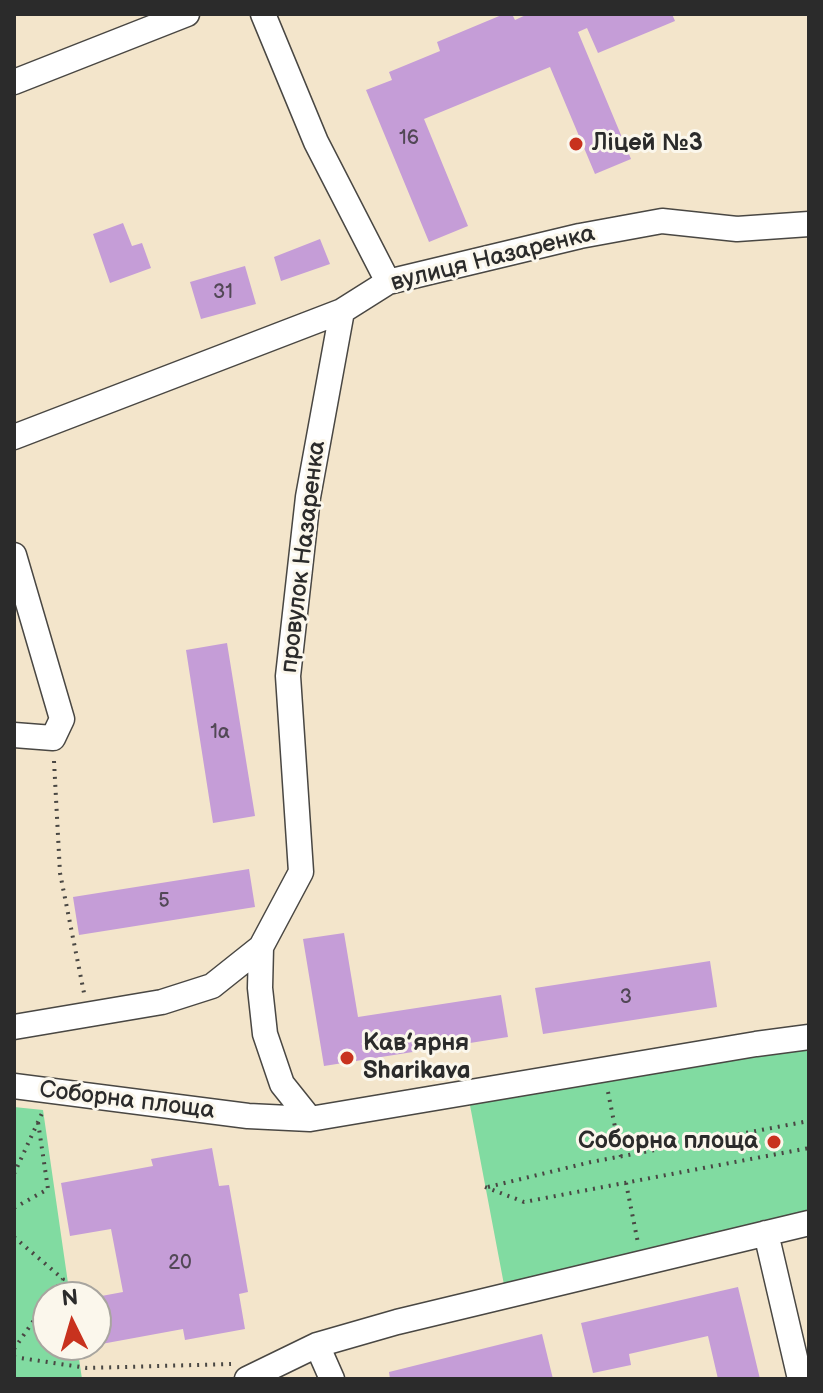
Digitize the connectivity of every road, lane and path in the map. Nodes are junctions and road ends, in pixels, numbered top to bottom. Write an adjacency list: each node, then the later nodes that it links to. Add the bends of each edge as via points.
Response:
1 (187, 14): 3 (street)
2 (263, 14): 5 (street, via 316,142)
3 (14, 82)
4 (809, 224): 5 (street, вулиця Назаренка, via 737,229 662,221)
5 (388, 282): 6 (street, вулиця Назаренка)
6 (342, 311): 7 (street, вулиця Назаренка); 11 (street, провулок Назаренка, via 308,497 288,676 301,872)
7 (14, 437)
8 (14, 555): 10 (street, via 62,719)
9 (14, 735): 10 (street)
10 (53, 738): 12 (path, via 60,873)
11 (261, 947): 12 (street, via 212,986 162,1002); 18 (street, провулок Назаренка, via 265,1034 282,1084)
12 (89, 1015): 13 (street)
13 (14, 1027)
14 (809, 1037): 15 (street, Соборна площа)
15 (604, 1070): 18 (street, Соборна площа); 22 (path)
16 (14, 1086): 17 (street, Соборна площа)
17 (53, 1092): 18 (street, Соборна площа); 20 (path)
18 (310, 1119)
19 (809, 1121): 22 (path)
20 (38, 1122): 23 (path); 25 (path, via 48,1189)
21 (809, 1148): 24 (path)
22 (621, 1157): 24 (path, via 485,1187 524,1202)
23 (14, 1174)
24 (626, 1183): 29 (path)
25 (14, 1208)
26 (809, 1223): 27 (street)
27 (766, 1233): 29 (street); 37 (street)
28 (14, 1237): 30 (path)
29 (642, 1263): 32 (street)
30 (62, 1281)
31 (32, 1323): 33 (path)
32 (317, 1345): 35 (street); 36 (street)
33 (14, 1349)
34 (14, 1357): 35 (path, via 87,1368)
35 (241, 1372)
36 (332, 1379)
37 (800, 1379)

